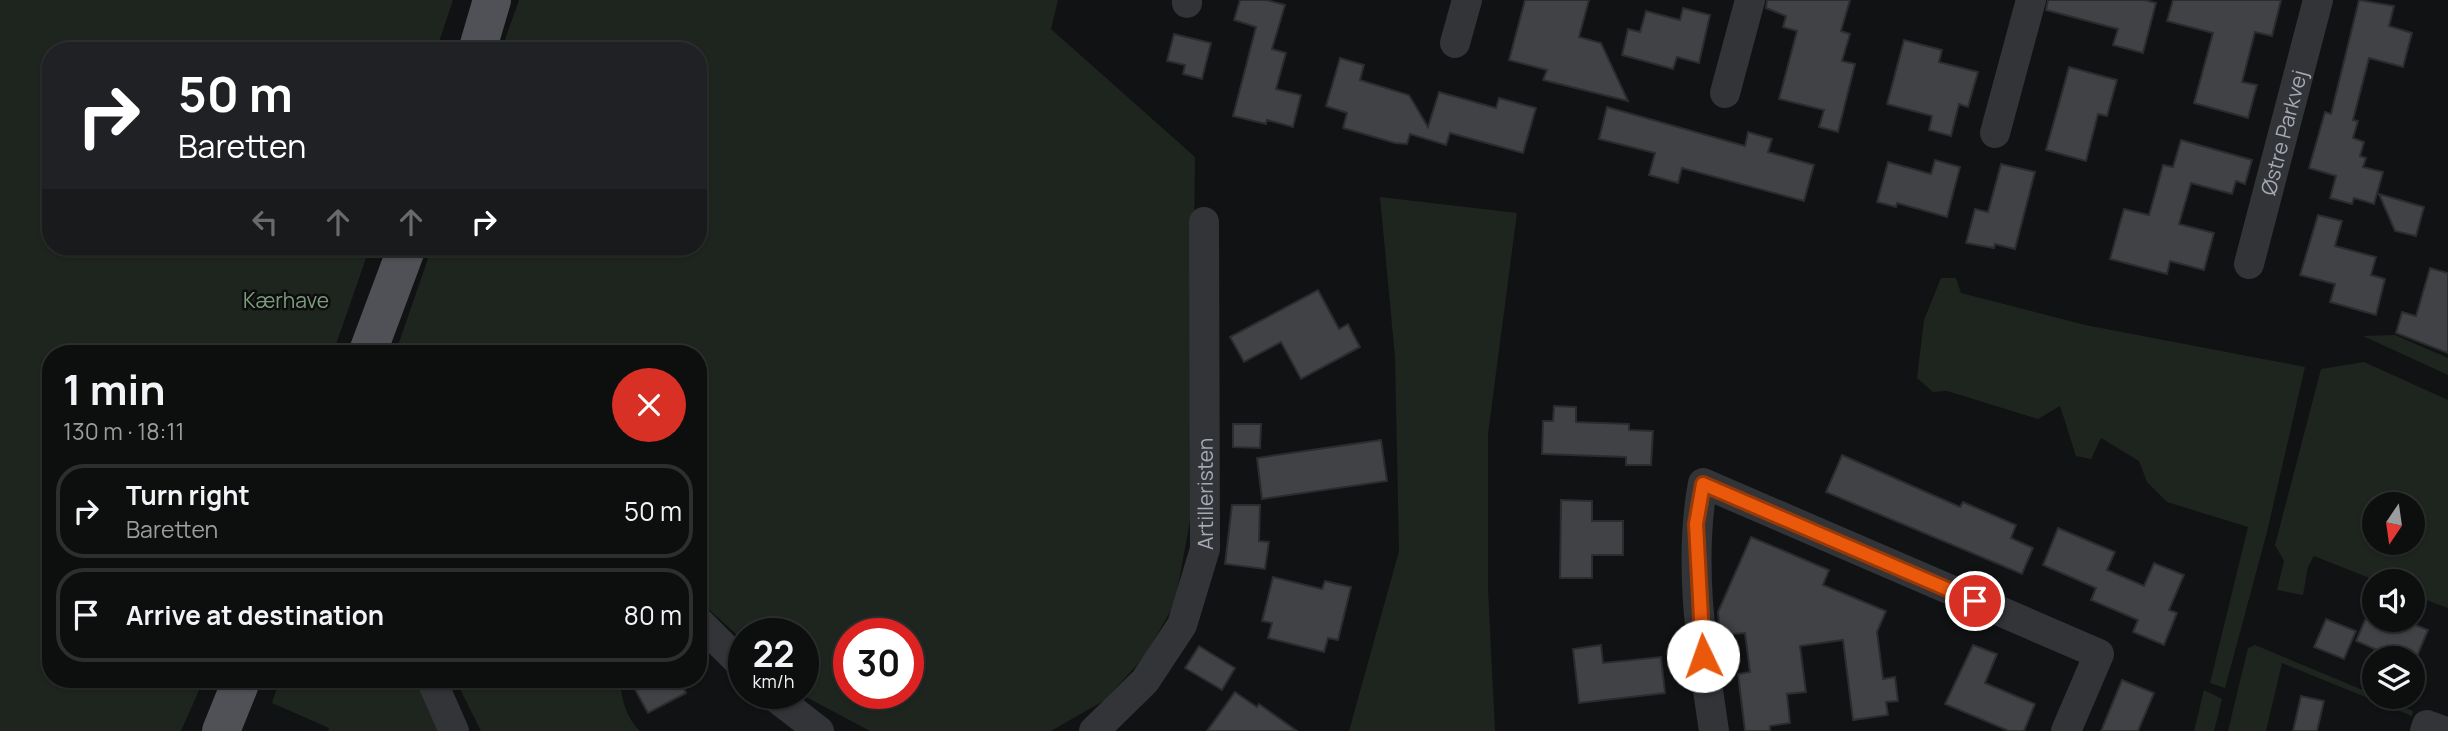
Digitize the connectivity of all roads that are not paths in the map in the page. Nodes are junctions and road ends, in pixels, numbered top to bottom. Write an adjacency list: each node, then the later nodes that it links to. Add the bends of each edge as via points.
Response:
1 (492, 0): 6 (main road)
2 (1467, 0): 7 (street)
3 (1750, 0): 8 (street)
4 (2031, 0): 9 (street)
5 (2318, 0): 12 (street, Østre Parkvej)
6 (480, 42)
7 (1455, 43)
8 (1725, 93)
9 (1995, 133)
10 (1204, 222): 22 (street, Artilleristen, via 1205,549 1182,625 1146,681)
11 (404, 256): 13 (main road)
12 (2249, 264)
13 (370, 345)
14 (707, 630): 15 (street)
15 (728, 651)
16 (238, 688): 19 (main road)
17 (436, 688): 20 (street)
18 (790, 709): 21 (street)
19 (221, 731)
20 (454, 731)
21 (818, 731)
22 (1094, 731)
23 (1714, 731): 24 (street, via 1703,656 1696,524 1703,484 2099,654)
24 (2066, 731)
25 (2425, 731): 26 (street, via 2427,724)
26 (2443, 731)

